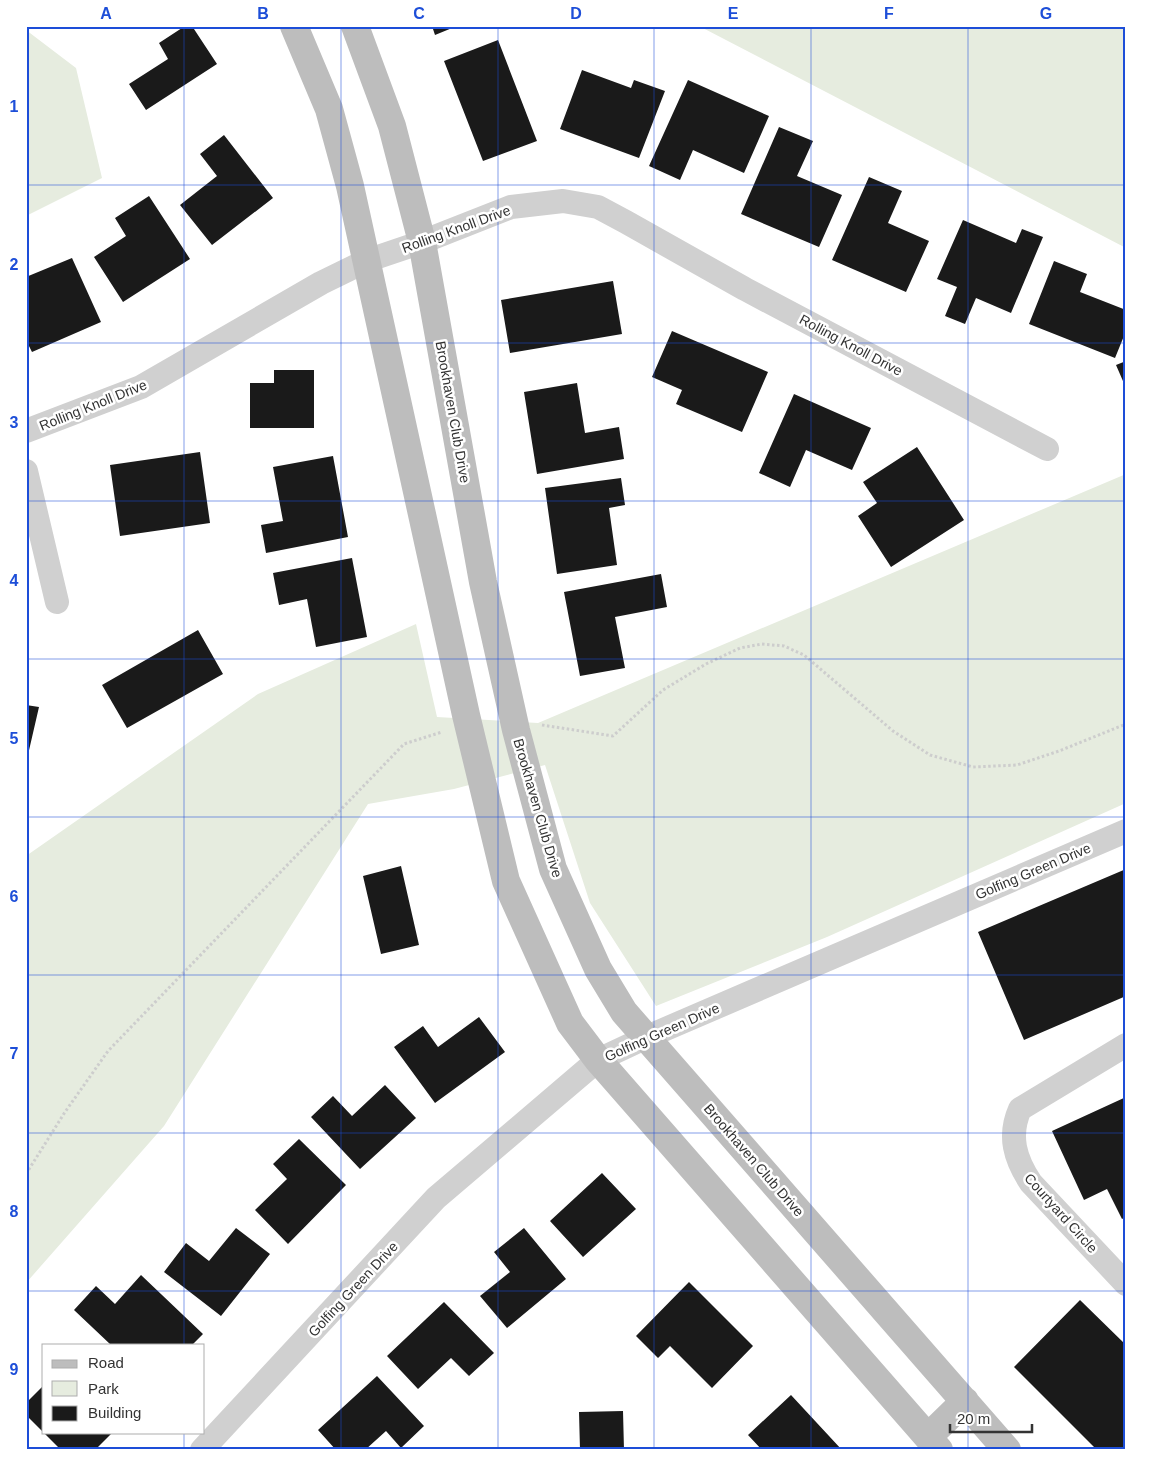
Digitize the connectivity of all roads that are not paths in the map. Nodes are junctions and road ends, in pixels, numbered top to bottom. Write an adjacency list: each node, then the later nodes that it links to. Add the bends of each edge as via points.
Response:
1 (294, 26): 4 (main road, via 329,109)
2 (355, 26): 3 (main road, Brookhaven Club Drive, via 392,126)
3 (422, 242): 4 (street, Rolling Knoll Drive); 6 (street, Rolling Knoll Drive, via 511,208 562,201 598,208); 10 (main road, Brookhaven Club Drive, via 483,582 516,730 553,869 598,969 624,1012)
4 (366, 261): 5 (street, Rolling Knoll Drive, via 321,283 141,387); 12 (main road, via 506,881 570,1023)
5 (26, 431)
6 (1047, 449)
7 (26, 471): 8 (street)
8 (58, 602)
9 (1126, 831): 10 (street, Golfing Green Drive)
10 (647, 1037): 12 (street, Golfing Green Drive); 14 (main road, Brookhaven Club Drive)
11 (1126, 1045): 13 (street, Courtyard Circle, via 1020,1109 1014,1124 1014,1145 1020,1166 1030,1183)
12 (598, 1060): 15 (main road); 16 (street, Golfing Green Drive, via 436,1198)
13 (1126, 1284)
14 (965, 1401): 15 (main road); 17 (main road, Brookhaven Club Drive)
15 (934, 1443)
16 (202, 1450)
17 (1007, 1450)

